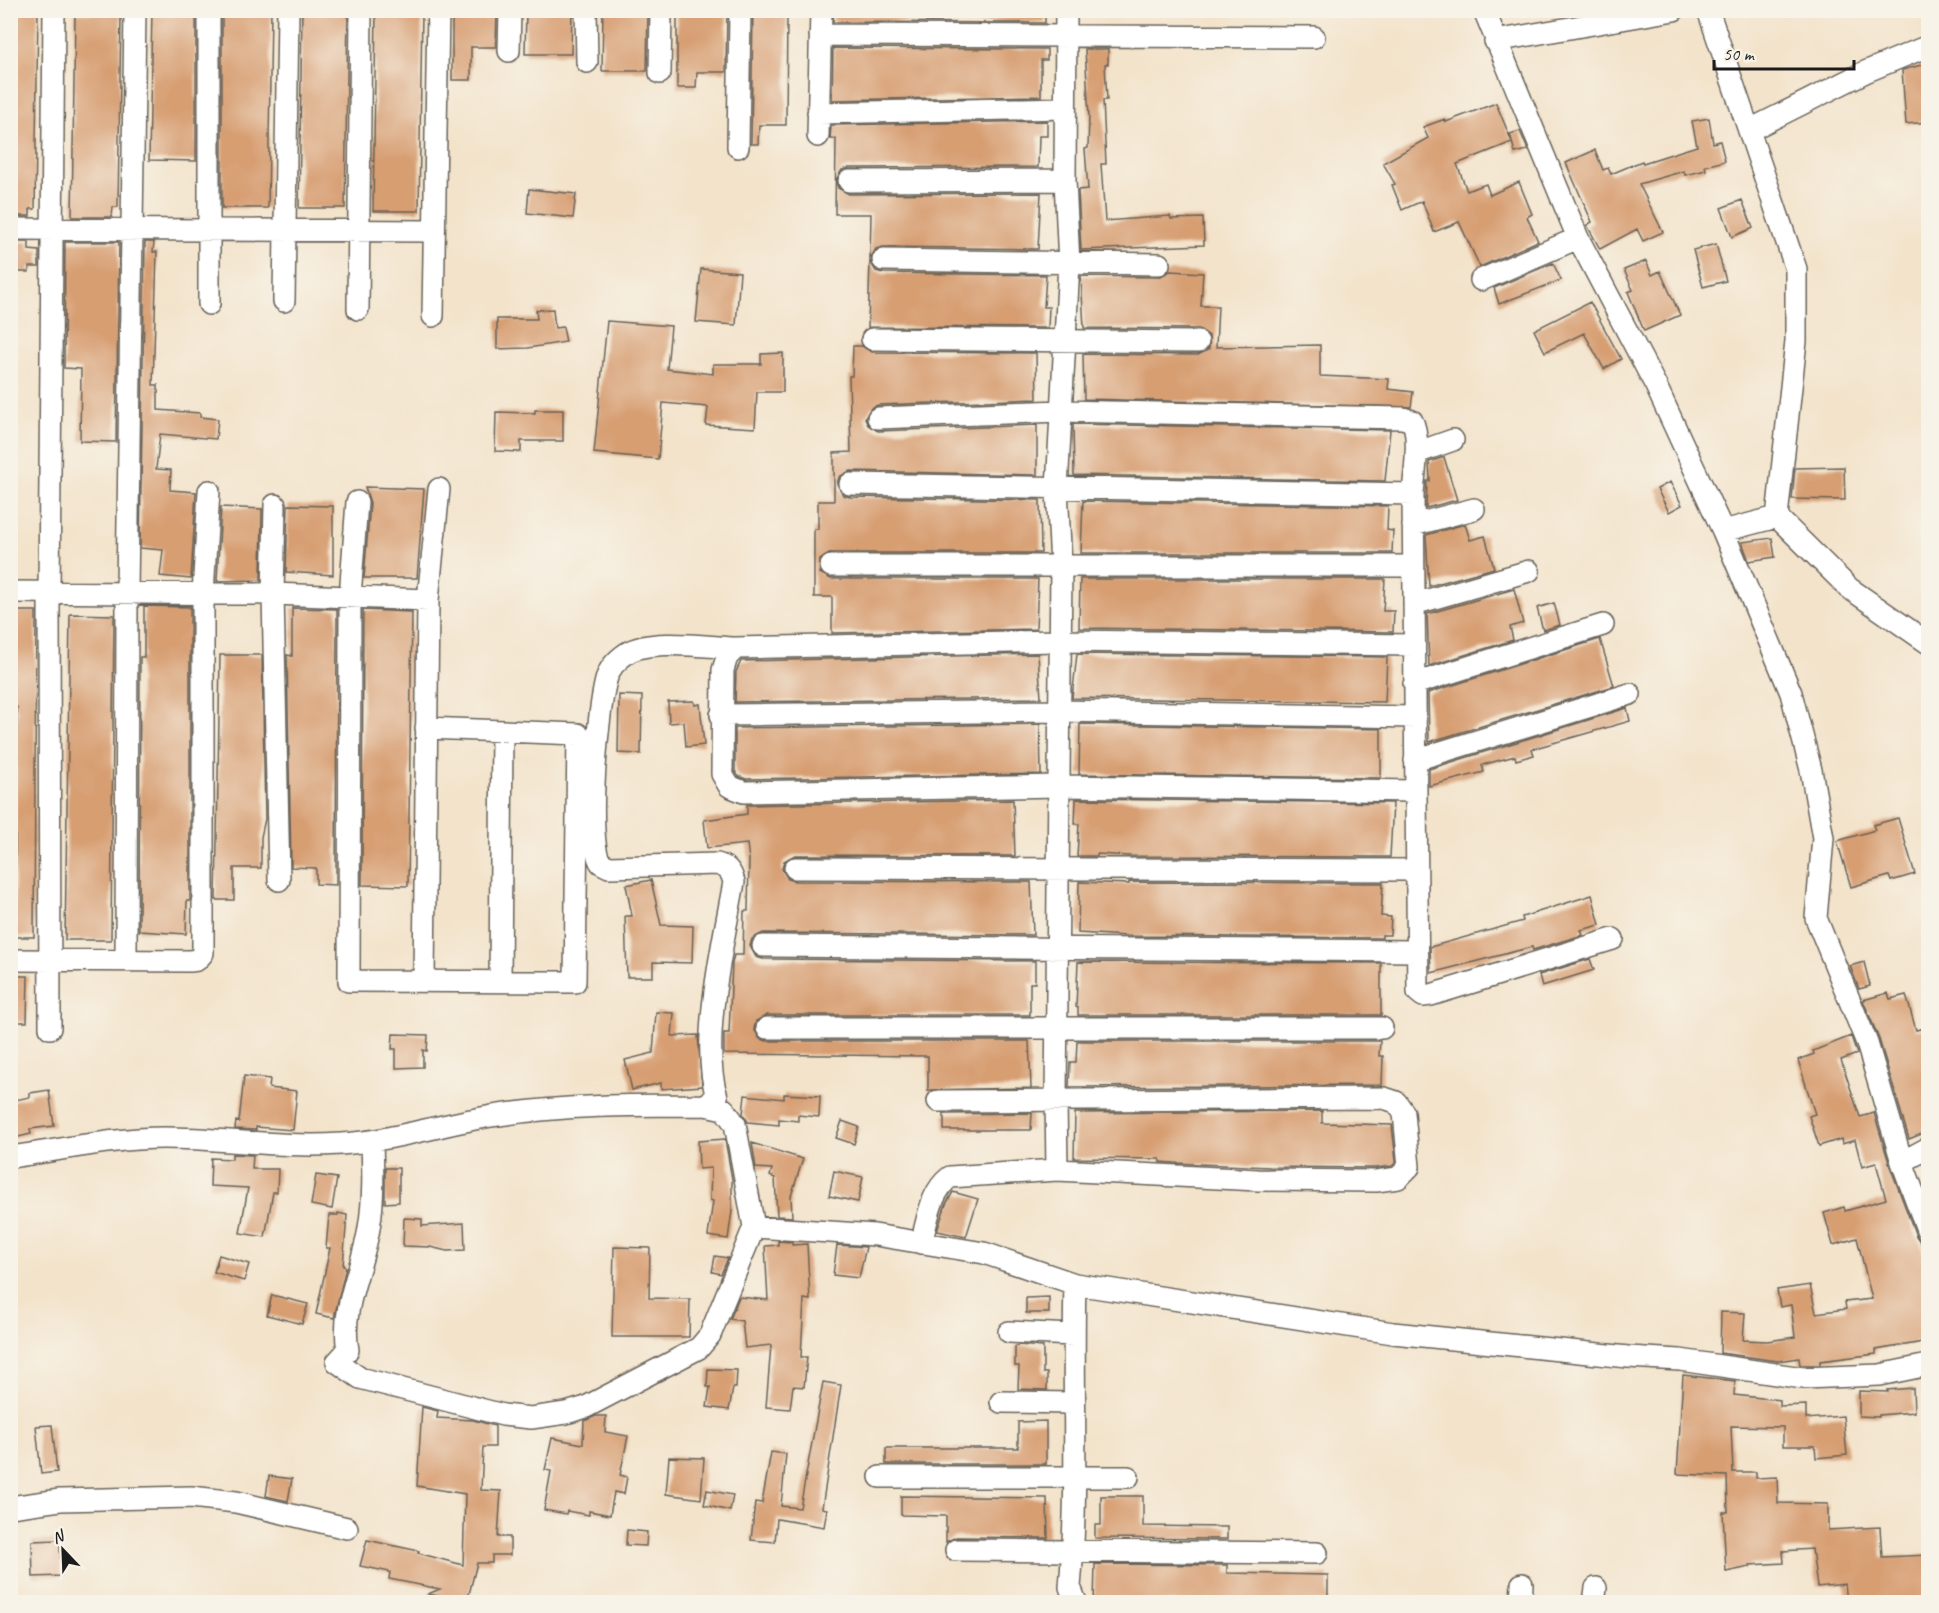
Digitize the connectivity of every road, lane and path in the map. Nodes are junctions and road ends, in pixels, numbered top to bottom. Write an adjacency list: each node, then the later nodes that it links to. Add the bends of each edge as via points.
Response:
1 (54, 10): 32 (street)
2 (135, 10): 33 (street)
3 (209, 10): 34 (street)
4 (288, 10): 35 (street)
5 (361, 10): 36 (street)
6 (438, 10): 37 (street)
7 (510, 10): 21 (street)
8 (586, 10): 22 (street)
9 (661, 10): 23 (street)
10 (740, 10): 28 (street)
11 (821, 10): 17 (street)
12 (1066, 10): 16 (street)
13 (1484, 10): 19 (street)
14 (1674, 10): 19 (street)
15 (1708, 10): 26 (street)
16 (1066, 34): 17 (street); 18 (street); 24 (street)
17 (820, 35): 25 (street)
18 (1314, 37)
19 (1495, 41): 38 (street)
20 (1929, 46): 26 (street, via 1865,72)
21 (509, 51)
22 (587, 62)
23 (660, 73)
24 (1065, 108): 25 (street); 29 (street)
25 (818, 113): 27 (street)
26 (1750, 130): 62 (street, via 1794,257 1797,280 1796,341)
27 (818, 136)
28 (738, 147)
29 (1065, 180): 30 (street); 40 (street)
30 (849, 181)
31 (10, 229): 32 (street)
32 (54, 229): 33 (street); 70 (street)
33 (133, 230): 34 (street); 71 (street)
34 (208, 230): 35 (street); 44 (street)
35 (283, 230): 36 (street); 43 (street)
36 (359, 231): 37 (street); 45 (street)
37 (434, 231): 46 (street)
38 (1578, 238): 42 (street); 64 (street, via 1656,386)
39 (883, 260): 40 (street)
40 (1069, 264): 41 (street); 48 (street)
41 (1159, 264)
42 (1480, 280)
43 (284, 301)
44 (209, 304)
45 (357, 309)
46 (433, 316)
47 (872, 339): 48 (street)
48 (1064, 342): 49 (street); 50 (street)
49 (1198, 342)
50 (1060, 411): 51 (street); 53 (street, via 1403,418 1414,424); 56 (street)
51 (878, 418)
52 (1453, 440): 53 (street)
53 (1416, 453): 58 (street)
54 (850, 484): 56 (street)
55 (439, 489): 75 (street)
56 (1057, 489): 58 (street); 66 (street)
57 (209, 491): 72 (street)
58 (1413, 494): 63 (street)
59 (357, 502): 74 (street)
60 (275, 505): 73 (street)
61 (1474, 509): 63 (street)
62 (1777, 517): 64 (street); 79 (street, via 1848,588)
63 (1413, 525): 67 (street)
64 (1723, 531): 115 (street, via 1783,672 1803,735 1823,838 1816,918 1867,1043)
65 (831, 566): 66 (street)
66 (1061, 566): 67 (street); 78 (street)
67 (1413, 566): 76 (street)
68 (1528, 571): 76 (street)
69 (10, 592): 70 (street)
70 (49, 592): 71 (street); 102 (street)
71 (127, 592): 72 (street); 101 (street)
72 (203, 594): 73 (street); 101 (street, via 204,948 200,957 190,961)
73 (273, 594): 74 (street); 95 (street)
74 (350, 597): 75 (street); 103 (street, via 349,981)
75 (428, 600): 87 (street)
76 (1414, 604): 80 (street)
77 (1603, 625): 82 (street)
78 (1060, 641): 80 (street); 81 (street); 84 (street)
79 (1929, 643)
80 (1414, 645): 82 (street)
81 (736, 648): 85 (street, via 724,662); 111 (street, via 643,646 619,659 606,679 593,784 594,848 601,863 609,867 717,864 732,873 734,882 712,1023 713,1084 717,1097)
82 (1414, 684): 86 (street)
83 (1630, 694): 89 (street)
84 (1059, 711): 85 (street); 86 (street); 90 (street)
85 (721, 715): 90 (street, via 722,774 729,786 744,792)
86 (1415, 717): 89 (street)
87 (426, 728): 88 (street); 103 (street)
88 (502, 731): 104 (street); 104 (street, via 579,734 575,982)
89 (1415, 760): 91 (street)
90 (1059, 786): 91 (street); 93 (street)
91 (1415, 791): 94 (street)
92 (795, 868): 93 (street)
93 (1058, 868): 94 (street); 98 (street)
94 (1416, 870): 99 (street)
95 (279, 880)
96 (1614, 939): 99 (street, via 1424,996 1417,988)
97 (763, 946): 98 (street)
98 (1057, 947): 99 (street); 107 (street)
99 (1417, 951)
100 (10, 960): 102 (street)
101 (126, 960): 102 (street)
102 (51, 961): 105 (street)
103 (424, 981): 104 (street)
104 (500, 981)
105 (50, 1028)
106 (767, 1028): 107 (street)
107 (1056, 1028): 108 (street); 109 (street)
108 (1382, 1028)
109 (1056, 1100): 110 (street); 116 (street); 116 (street, via 1384,1098 1396,1102 1404,1113 1409,1161 1404,1175 1392,1181 1258,1180)
110 (938, 1101)
111 (705, 1105): 112 (street, via 541,1110 452,1122); 117 (street, via 724,1109 735,1124)
112 (372, 1141): 114 (street, via 310,1145 137,1139); 117 (street, via 369,1229 348,1311 348,1350 337,1362 360,1378 504,1415 545,1417 586,1407 699,1348 710,1335)
113 (1929, 1148): 115 (street)
114 (10, 1157)
115 (1902, 1162): 118 (street)
116 (1057, 1170): 119 (street, via 950,1177 936,1195)
117 (754, 1227): 119 (street, via 875,1235)
118 (1929, 1232)
119 (921, 1243): 120 (street, via 984,1253)
120 (1075, 1284): 122 (street); 123 (street, via 1394,1333 1680,1360 1803,1378 1880,1375)
121 (1009, 1332): 122 (street)
122 (1073, 1335): 125 (street)
123 (1929, 1365)
124 (1001, 1402): 125 (street)
125 (1073, 1403): 128 (street)
126 (880, 1477): 128 (street)
127 (1128, 1477): 128 (street)
128 (1076, 1478): 132 (street)
129 (10, 1507): 130 (street, via 60,1500 190,1497 236,1502)
130 (347, 1528)
131 (956, 1550): 132 (street)
132 (1073, 1553): 133 (street); 134 (street, via 1070,1587)
133 (1317, 1553)
134 (1077, 1602)

